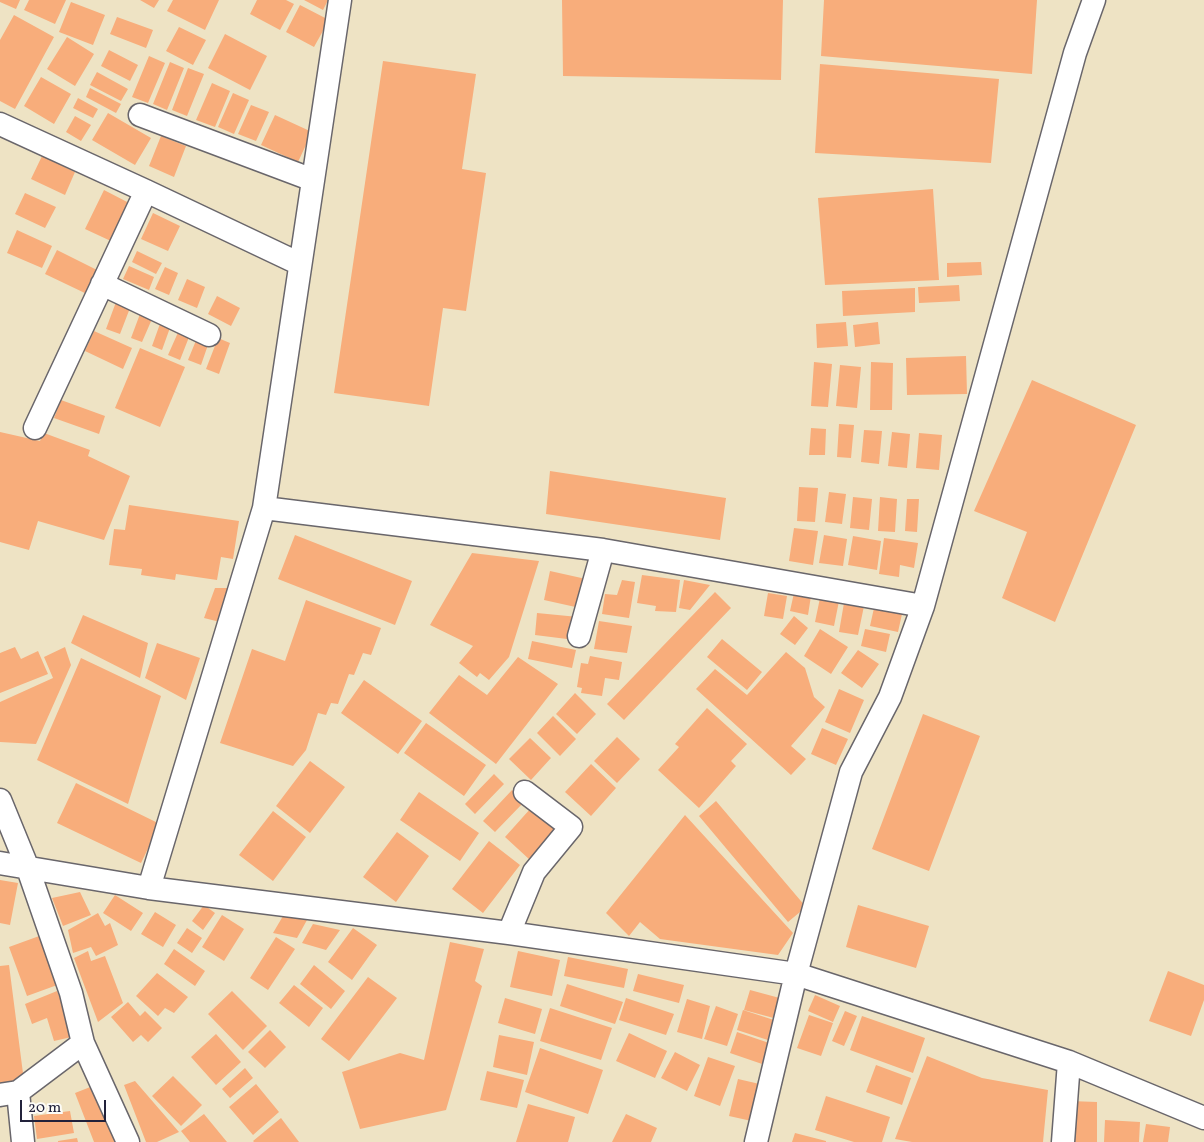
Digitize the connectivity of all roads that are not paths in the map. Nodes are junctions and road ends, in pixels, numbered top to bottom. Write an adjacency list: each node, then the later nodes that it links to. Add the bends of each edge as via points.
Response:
1 (340, 0): 5 (street)
2 (1094, 0): 13 (street, via 1075,53)
3 (140, 114): 5 (street)
4 (0, 124): 6 (street)
5 (313, 180): 7 (street)
6 (146, 191): 7 (street); 8 (street)
7 (300, 264): 11 (street)
8 (102, 284): 9 (street); 10 (street)
9 (209, 335)
10 (35, 428)
11 (264, 508): 12 (street); 19 (street)
12 (603, 550): 13 (street); 14 (street)
13 (922, 606): 21 (street, via 890,697 851,772)
14 (579, 636)
15 (525, 792): 20 (street, via 572,827 534,872)
16 (0, 800): 18 (street)
17 (0, 863): 18 (street)
18 (27, 866): 19 (street); 22 (street, via 71,994)
19 (149, 888): 20 (street)
20 (509, 933): 21 (street)
21 (796, 974): 23 (street); 28 (street)
22 (83, 1043): 24 (street); 27 (street)
23 (1069, 1062): 25 (street); 29 (street)
24 (9, 1094): 26 (street)
25 (1204, 1118)
26 (24, 1142)
27 (128, 1142)
28 (756, 1142)
29 (1063, 1142)

